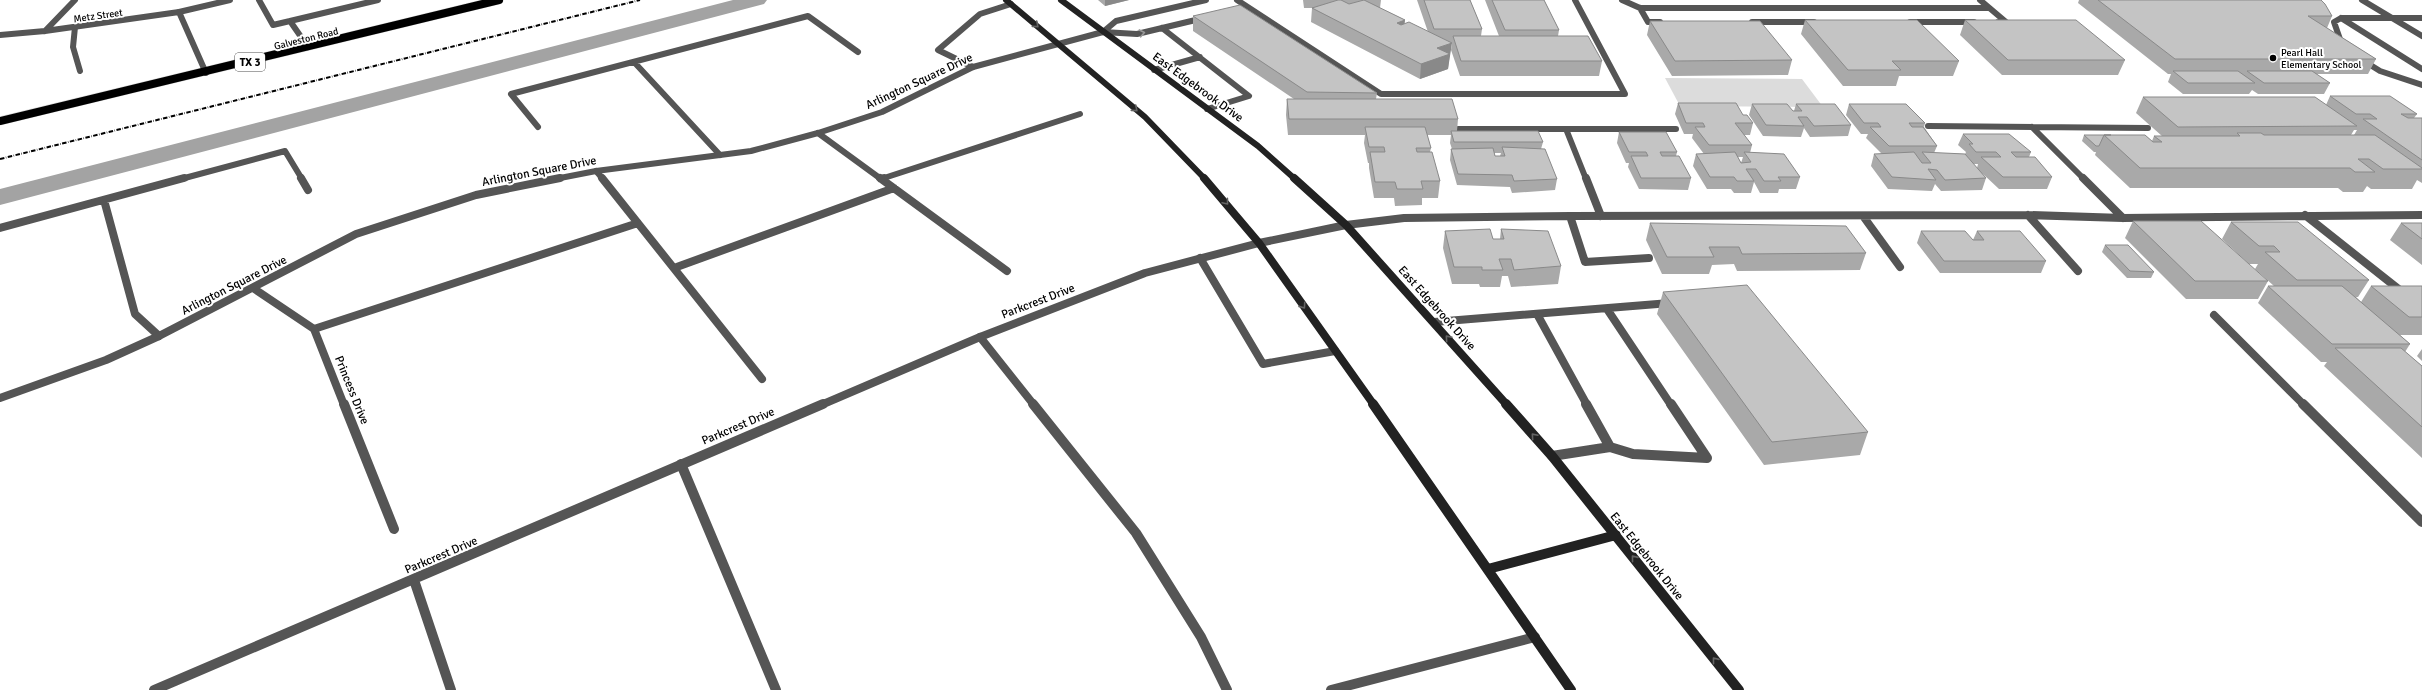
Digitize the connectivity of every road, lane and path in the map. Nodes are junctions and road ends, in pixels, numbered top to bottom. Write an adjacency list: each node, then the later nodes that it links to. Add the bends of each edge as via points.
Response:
1 (75, 0): 34 (street)
2 (230, 0): 20 (street, Metz Street)
3 (259, 0): 25 (street, via 272,25)
4 (378, 0): 25 (street)
5 (499, 0): 39 (main road, Galveston Road / TX 3)
6 (1061, 0): 35 (main road, East Edgebrook Drive)
7 (1206, 0): 35 (street, via 1116,21)
8 (1237, 0): 15 (street)
9 (1575, 0): 15 (street, via 1625,94 1381,94)
10 (1622, 0): 16 (street)
11 (1768, 0): 17 (street)
12 (1980, 0): 18 (street)
13 (2362, 0): 23 (street)
14 (1009, 2): 38 (main road, one-way to 38); 45 (street, via 980,14 938,50)
15 (1248, 8): 19 (street)
16 (1640, 8): 17 (street); 26 (street, via 1648,22)
17 (1775, 8): 18 (street)
18 (1989, 8): 31 (street, via 2006,22)
19 (1240, 10)
20 (179, 12): 32 (street, Metz Street); 49 (street)
21 (1212, 16): 33 (street)
22 (2341, 18): 23 (street); 40 (street, via 2334,22 2342,45); 46 (street)
23 (2392, 18): 24 (street); 37 (street)
24 (2422, 18)
25 (290, 21): 39 (street)
26 (1664, 22)
27 (1744, 22): 28 (street)
28 (1823, 22)
29 (1902, 22): 30 (street)
30 (1982, 22)
31 (1990, 22)
32 (75, 27): 34 (street, Metz Street); 48 (street, via 73,48)
33 (1162, 28): 35 (street, one-way to 33, via 1136,34); 42 (street)
34 (45, 31): 36 (street, Metz Street)
35 (1103, 32): 38 (street, Arlington Square Drive); 47 (main road, East Edgebrook Drive)
36 (0, 35)
37 (2422, 36)
38 (1057, 43): 45 (street, Arlington Square Drive); 78 (main road, one-way to 78, via 1145,117 1222,197)
39 (308, 47): 49 (main road, Galveston Road / TX 3)
40 (2347, 50)
41 (858, 52): 44 (street, via 808,16)
42 (1200, 57): 47 (street); 51 (street, via 1249,96)
43 (2360, 58): 50 (street, via 2380,71)
44 (634, 62): 55 (street, via 511,94); 62 (street)
45 (973, 67): 61 (street, Arlington Square Drive, via 882,112)
46 (2422, 69)
47 (1154, 70): 51 (main road, East Edgebrook Drive)
48 (80, 71)
49 (206, 73): 53 (main road, Galveston Road / TX 3)
50 (2422, 85)
51 (1207, 109): 76 (main road, East Edgebrook Drive, via 1258,146)
52 (1080, 114): 64 (street)
53 (0, 121)
54 (1928, 126): 56 (street)
55 (538, 127)
56 (2032, 127): 57 (street); 74 (street)
57 (2148, 128)
58 (1458, 129): 59 (street)
59 (1566, 129): 60 (street); 72 (street)
60 (1676, 129)
61 (818, 133): 62 (street, Arlington Square Drive, via 751,151); 64 (street)
62 (720, 155): 63 (street, Arlington Square Drive)
63 (596, 171): 75 (street); 85 (street, Arlington Square Drive, via 476,195 356,234)
64 (881, 178): 65 (street)
65 (894, 188): 82 (street); 83 (street)
66 (308, 190): 67 (street, via 285,151)
67 (104, 200): 77 (street); 93 (street, via 135,314)
68 (2028, 215): 73 (street, Parkcrest Drive); 74 (street, Parkcrest Drive); 84 (street)
69 (2305, 215): 70 (street, Parkcrest Drive); 74 (street, Parkcrest Drive); 86 (street)
70 (2422, 215)
71 (1570, 216): 72 (street, Parkcrest Drive); 76 (street, Parkcrest Drive, via 1404,218); 80 (street, via 1585,262)
72 (1601, 216): 73 (street, Parkcrest Drive)
73 (1863, 216): 81 (street)
74 (2123, 218)
75 (638, 223): 82 (street); 92 (street)
76 (1346, 225): 78 (street, Parkcrest Drive); 91 (main road, East Edgebrook Drive)
77 (0, 228)
78 (1259, 243): 79 (street, Parkcrest Drive); 95 (main road, one-way to 95)
79 (1200, 258): 94 (street, Parkcrest Drive, via 1145,273); 95 (street, via 1263,364)
80 (1649, 258)
81 (1900, 267)
82 (674, 268): 96 (street)
83 (1007, 271)
84 (2078, 271)
85 (253, 288): 92 (street); 93 (street, Arlington Square Drive)
86 (2401, 291)
87 (1675, 303): 88 (street)
88 (1607, 309): 89 (street); 98 (street, via 1707,458 1633,454)
89 (1537, 314): 91 (street); 98 (street)
90 (2214, 315): 101 (street)
91 (1434, 322): 99 (main road, East Edgebrook Drive, one-way to 91)
92 (314, 329): 102 (street, Princess Drive)
93 (159, 336): 97 (street, Arlington Square Drive, via 106,360)
94 (980, 337): 100 (street, Parkcrest Drive); 110 (street, via 1136,533 1202,637)
95 (1335, 351): 104 (main road)
96 (762, 379)
97 (0, 398)
98 (1610, 447): 99 (street)
99 (1552, 456): 103 (main road, East Edgebrook Drive)
100 (681, 464): 105 (street, Parkcrest Drive); 109 (street)
101 (2422, 522)
102 (394, 529)
103 (1616, 536): 104 (main road); 113 (main road, East Edgebrook Drive, one-way to 103)
104 (1488, 569): 106 (main road)
105 (414, 580): 107 (street, Parkcrest Drive); 108 (street)
106 (1535, 636): 111 (street); 112 (main road)
107 (154, 690)
108 (451, 690)
109 (776, 690)
110 (1227, 690)
111 (1331, 690)
112 (1571, 690)
113 (1739, 690)

